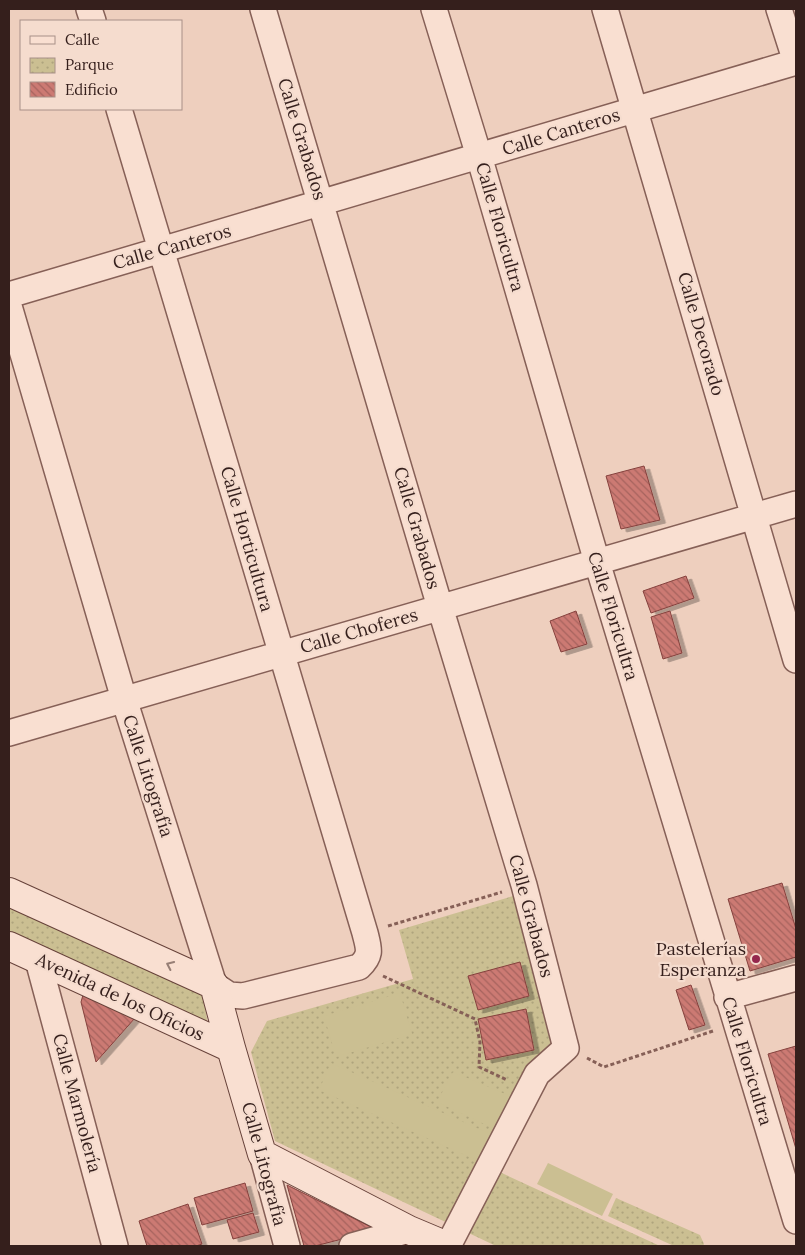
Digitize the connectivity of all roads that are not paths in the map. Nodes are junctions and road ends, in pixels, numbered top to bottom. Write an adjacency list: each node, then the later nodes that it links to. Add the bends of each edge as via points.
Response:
1 (264, 9): 9 (street, Calle Grabados)
2 (434, 9): 8 (street, Calle Floricultra)
3 (605, 9): 7 (street, Calle Decorado)
4 (779, 9): 5 (street)
5 (796, 62): 7 (street, Calle Canteros)
6 (119, 110): 10 (street, Calle Horticultura)
7 (635, 110): 8 (street, Calle Canteros); 14 (street, Calle Decorado)
8 (479, 156): 9 (street, Calle Canteros); 15 (street, Calle Floricultra)
9 (321, 203): 10 (street, Calle Canteros); 16 (street, Calle Grabados)
10 (161, 250): 11 (street, Calle Canteros); 17 (street, Calle Horticultura)
11 (9, 295)
12 (9, 306): 19 (street, Calle Litografía)
13 (796, 504): 14 (street, Calle Choferes)
14 (755, 516): 15 (street, Calle Choferes); 18 (street, Calle Decorado)
15 (597, 562): 16 (street, Calle Choferes); 26 (street, Calle Floricultra)
16 (440, 607): 17 (street, Calle Choferes); 34 (street, Calle Grabados, via 524,885 566,1048 537,1074)
17 (280, 654): 19 (street, Calle Choferes); 25 (street, Calle Horticultura, via 369,952 359,967 242,996 229,995)
18 (796, 660)
19 (124, 699): 20 (street, Calle Choferes); 25 (street, Calle Litografía)
20 (9, 733)
21 (9, 891): 25 (street, one-way to 21)
22 (9, 946): 23 (street, Avenida de los Oficios)
23 (38, 960): 27 (street, Avenida de los Oficios); 31 (street, Calle Marmolería)
24 (796, 978): 26 (street)
25 (214, 985): 27 (street, Calle Litografía)
26 (727, 997): 29 (street, Calle Floricultra)
27 (231, 1048): 28 (street, Calle Litografía)
28 (262, 1154): 30 (street); 32 (street, Calle Litografía)
29 (796, 1221)
30 (409, 1230): 33 (street); 34 (street)
31 (115, 1246)
32 (285, 1246)
33 (352, 1246)
34 (447, 1246)

